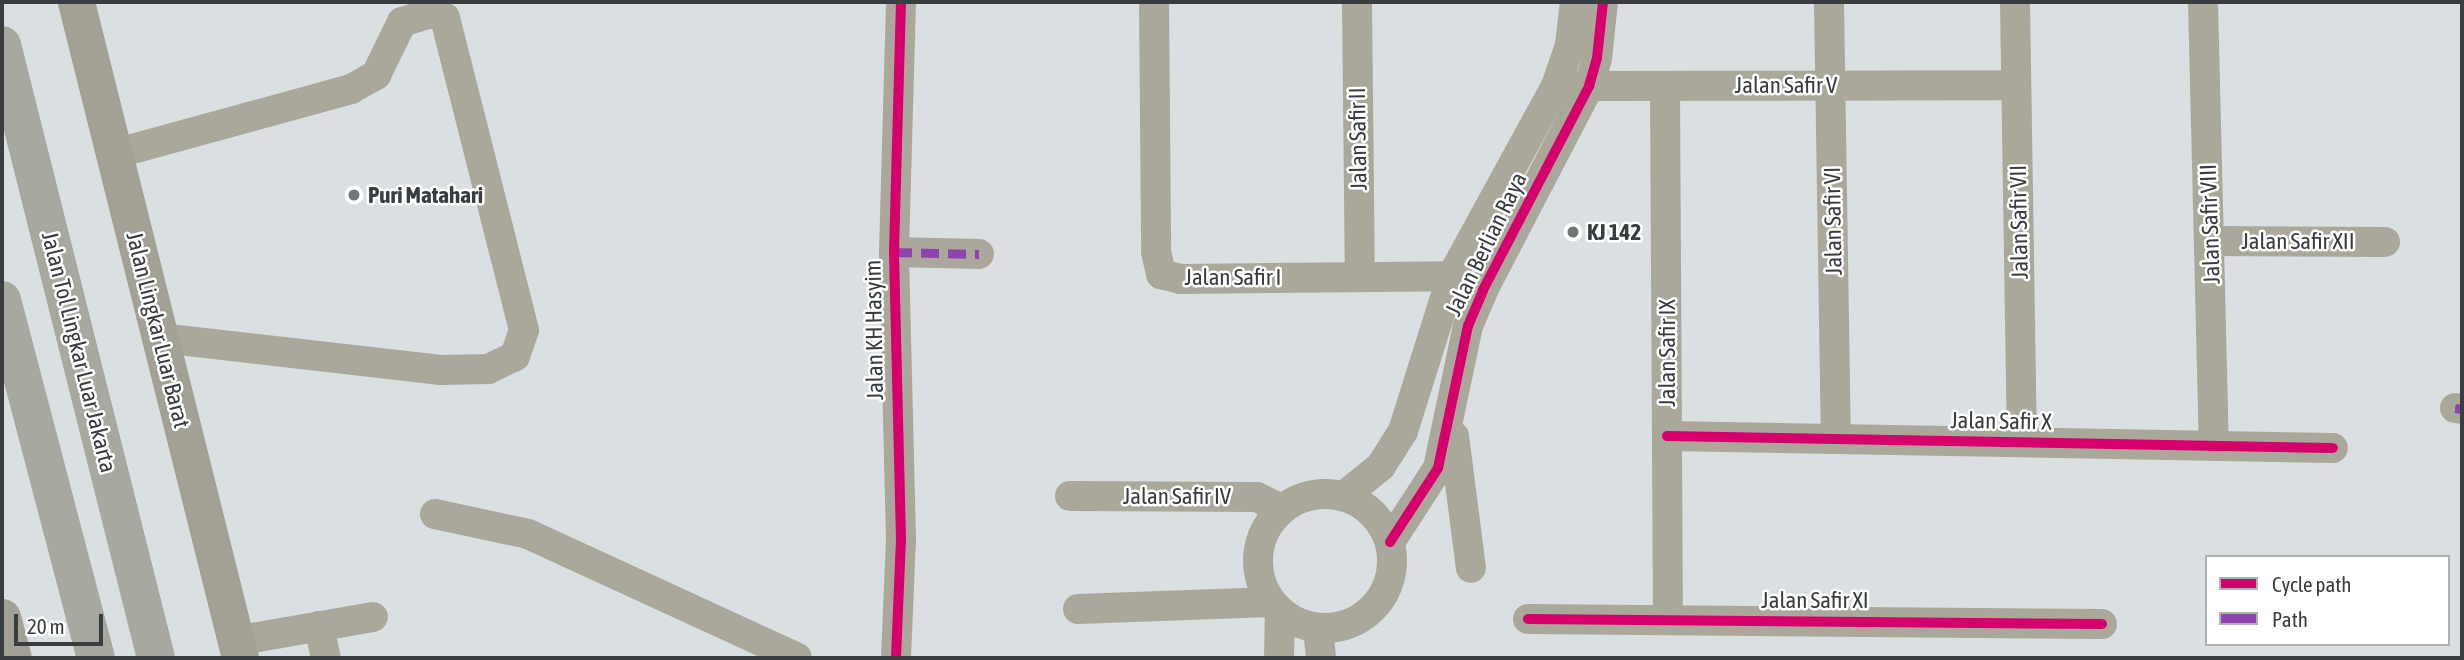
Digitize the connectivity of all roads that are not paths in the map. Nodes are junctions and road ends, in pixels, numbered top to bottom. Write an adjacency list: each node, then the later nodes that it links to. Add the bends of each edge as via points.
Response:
1 (76, 2): 16 (main road, Jalan Lingkar Luar Barat)
2 (901, 2): 19 (street, Jalan KH Hasyim)
3 (1154, 2): 22 (street, Jalan Safir I, via 1156,252 1161,274 1181,279)
4 (1357, 2): 22 (street, Jalan Safir II)
5 (1574, 2): 13 (street, Jalan Berlian Raya, via 1570,45)
6 (1603, 2): 14 (street, Jalan Berlian Raya)
7 (1829, 2): 11 (street, Jalan Safir VI)
8 (2015, 2): 12 (street, Jalan Safir VII)
9 (2203, 2): 17 (street, Jalan Safir VIII)
10 (2, 45): 49 (highway, Jalan Tol Lingkar Luar Jakarta)
11 (1831, 85): 12 (street, Jalan Safir V); 15 (street, Jalan Safir V); 27 (street, Jalan Safir VI)
12 (2017, 85): 28 (street, Jalan Safir VII)
13 (1556, 86): 14 (street, Jalan Safir V); 21 (street, Jalan Berlian Raya)
14 (1589, 86): 15 (street, Jalan Safir V); 25 (street, Jalan Berlian Raya, via 1468,326)
15 (1665, 86): 26 (street, Jalan Safir IX)
16 (114, 154): 24 (main road, Jalan Lingkar Luar Barat); 24 (street, via 351,89 376,75 402,22 432,13 445,18 524,330 514,356 488,369 441,370)
17 (2211, 241): 18 (street, Jalan Safir XII); 29 (street, Jalan Safir VIII)
18 (2385, 242)
19 (894, 252): 20 (street); 52 (street, Jalan KH Hasyim, via 901,540)
20 (979, 254)
21 (1452, 276): 22 (street, Jalan Safir I); 32 (street, Jalan Berlian Raya, via 1403,431 1381,466)
22 (1360, 277)
23 (2, 300): 48 (highway)
24 (160, 338): 46 (main road, Jalan Lingkar Luar Barat)
25 (1451, 406): 35 (street, Jalan Berlian Raya, via 1438,468); 36 (street)
26 (1667, 436): 27 (street, Jalan Safir X); 42 (street, Jalan Safir IX)
27 (1836, 439): 28 (street, Jalan Safir X)
28 (2022, 442): 29 (street, Jalan Safir X)
29 (2214, 446): 30 (street, Jalan Safir X)
30 (2333, 448)
31 (1070, 496): 33 (street, Jalan Safir IV, via 1257,497)
32 (1344, 496): 33 (street, via 1322,494); 35 (street, via 1364,506 1380,522)
33 (1282, 509): 37 (street, via 1262,536 1258,553 1258,571)
34 (435, 514): 51 (street, via 528,534)
35 (1390, 542): 45 (street, via 1393,568 1377,604 1345,626)
36 (1471, 568)
37 (1275, 607): 38 (street); 45 (street); 53 (street)
38 (1079, 610)
39 (2, 617): 47 (main road)
40 (373, 617): 44 (street)
41 (1528, 619): 42 (street, Jalan Safir XI)
42 (1668, 620): 43 (street, Jalan Safir XI)
43 (2102, 624)
44 (319, 626): 46 (street); 50 (street)
45 (1318, 629): 54 (street)
46 (233, 647)
47 (13, 658)
48 (96, 658)
49 (156, 658)
50 (326, 658)
51 (797, 658)
52 (896, 658)
53 (1279, 658)
54 (1321, 658)

